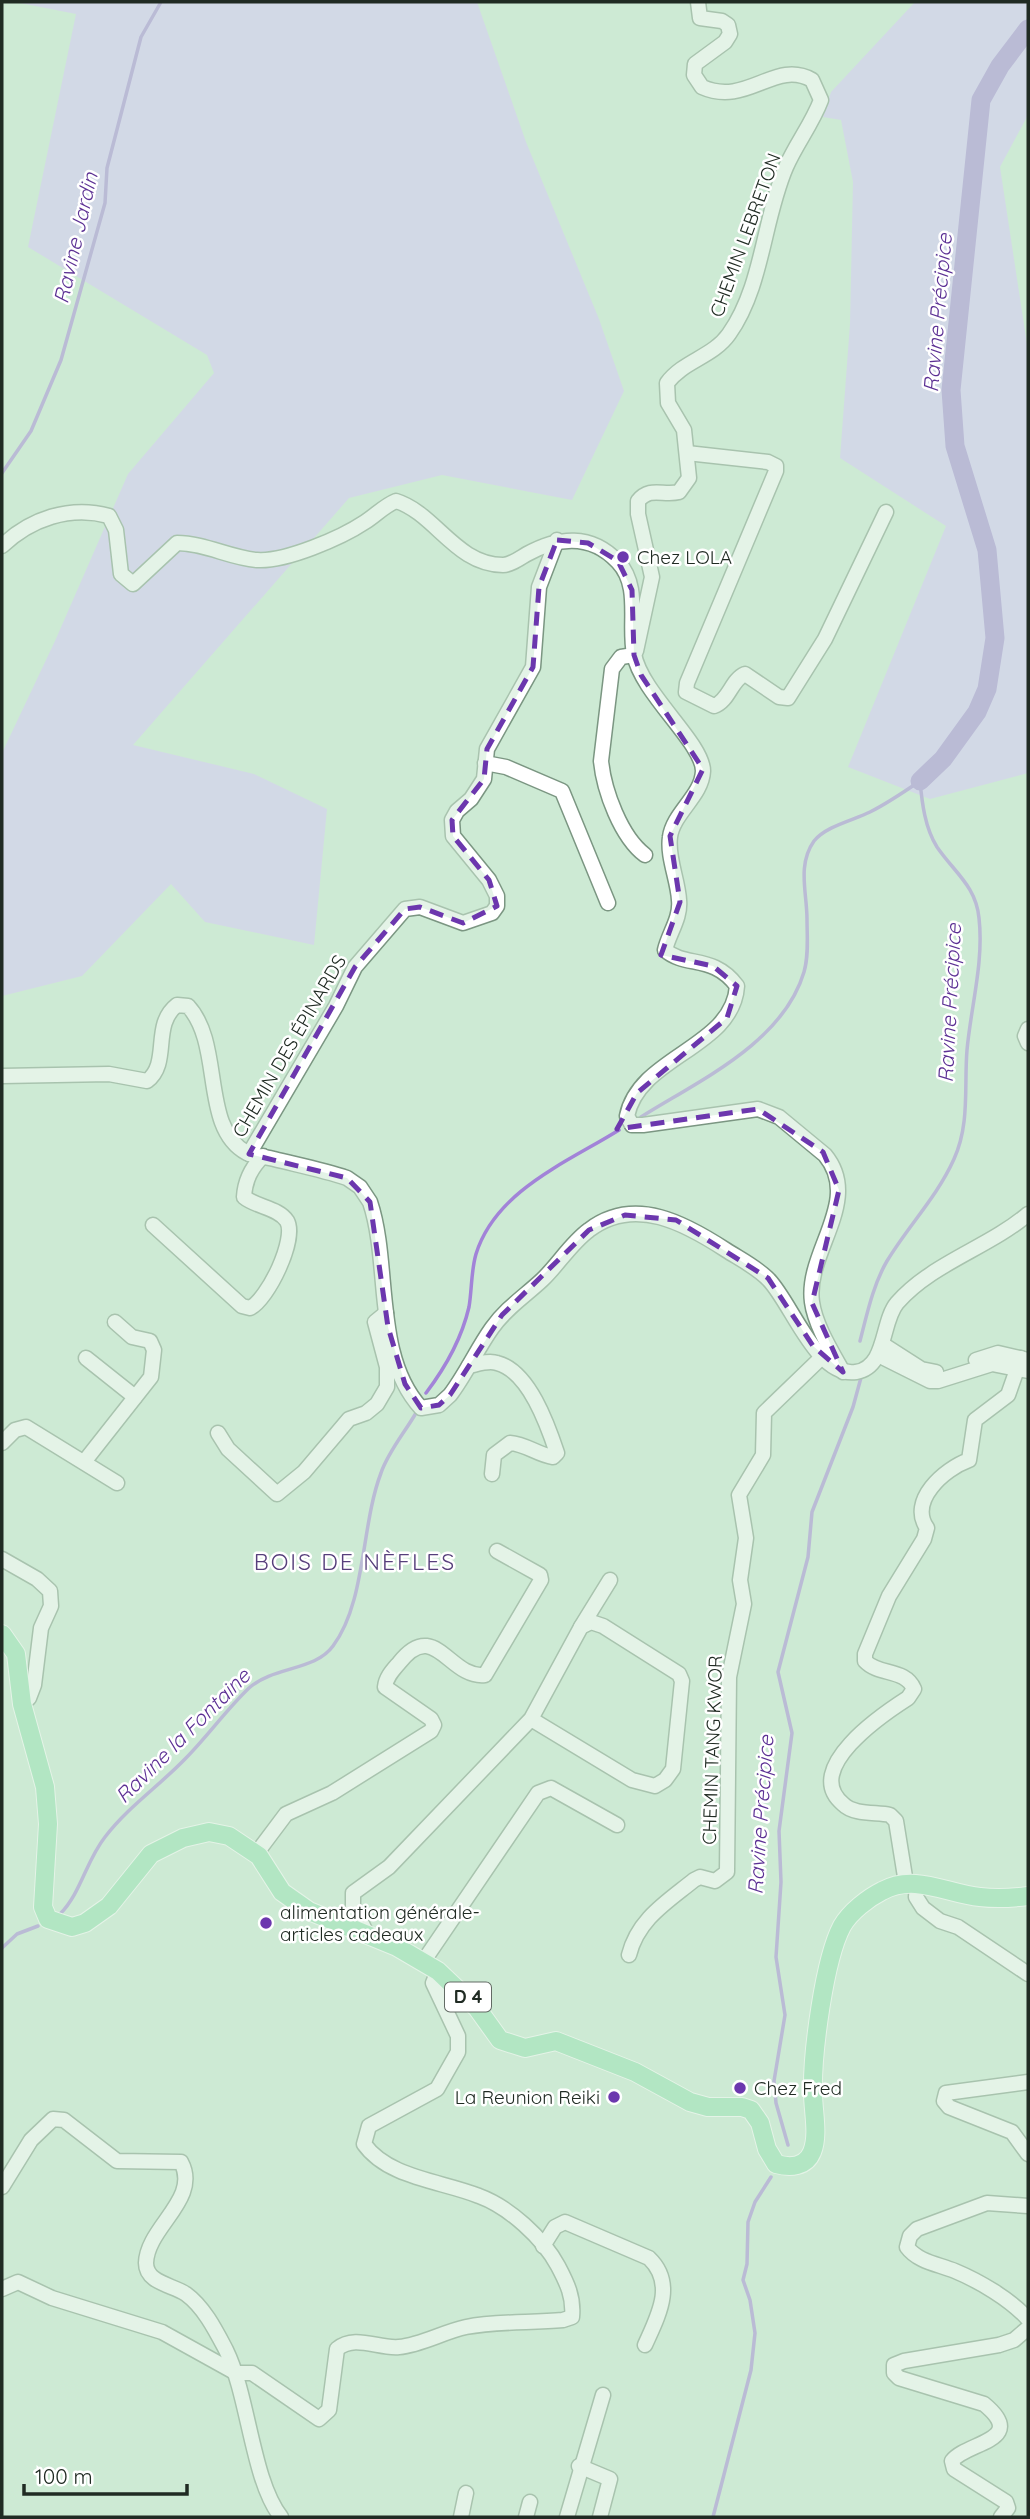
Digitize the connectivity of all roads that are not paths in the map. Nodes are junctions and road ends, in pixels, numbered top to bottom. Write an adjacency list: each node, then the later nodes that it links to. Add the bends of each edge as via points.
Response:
1 (698, 2): 2 (street, CHEMIN LEBRETON, via 700,18 722,21 730,34 695,64 694,75 702,87 729,94 778,76 804,76 812,80 821,100 786,167 743,308 730,333 720,345 674,372 667,383 666,395 684,430)
2 (687, 453): 3 (street, via 776,466 687,683 686,692 714,706 745,674 779,697 788,698 825,639); 6 (street, CHEMIN LEBRETON, via 685,487 673,494 645,493 638,501 652,577)
3 (886, 512)
4 (557, 540): 5 (street, via 506,566 494,564 461,550 409,505 396,501 364,523 278,558 258,560 193,543 177,544 133,584 121,573 116,530 109,516 94,512 48,516); 6 (street, via 588,543 618,561 632,590); 7 (street, CHEMIN DES ÉPINARDS, via 539,587 533,667 486,749)
5 (2, 546)
6 (634, 655): 8 (street, via 621,657 612,669 601,761 630,841); 23 (street, via 641,675 696,752 703,769 701,782 670,836 680,902 666,950 673,957 713,966 737,986 736,1002 727,1018 659,1071 637,1093 627,1116 632,1125 643,1125 758,1109 779,1117 823,1152 838,1190 837,1208 812,1283 812,1303)
7 (485, 762): 9 (street, via 562,791); 13 (street, CHEMIN DES ÉPINARDS, via 484,779 452,820 453,836 489,880 497,906 492,913 463,923 420,907 405,909 355,967)
8 (645, 855)
9 (608, 903)
10 (1028, 1028): 11 (street)
11 (1028, 1043)
12 (2, 1076): 13 (street, via 108,1074 147,1081 158,1065 160,1035 169,1012 177,1005 188,1006 209,1050 221,1122 229,1136)
13 (256, 1155): 15 (street, via 244,1197 281,1214 290,1230 259,1304 242,1306); 16 (street, via 347,1178 360,1187 374,1213)
14 (1028, 1214): 18 (street, via 1007,1232 923,1279 888,1316)
15 (153, 1225)
16 (386, 1313): 22 (street, via 405,1384 421,1408 439,1405); 25 (street, via 375,1322 387,1367 387,1387 377,1404 349,1419 304,1472 277,1494 228,1449)
17 (115, 1322): 24 (street, via 132,1337 149,1341 155,1350 151,1377)
18 (880, 1349): 21 (street, via 934,1373 998,1353); 23 (street, via 860,1371)
19 (822, 1357): 22 (street, via 768,1278 686,1225 648,1214 625,1215 589,1230 502,1314); 23 (street); 42 (street, CHEMIN TANG KWOR, via 764,1413 763,1455 738,1495 747,1538 740,1580 744,1604 729,1677 726,1872 715,1881 694,1880 646,1919)
20 (86, 1358): 24 (street)
21 (1024, 1364): 39 (street, via 1008,1395 975,1420 969,1460 953,1466 919,1509 927,1528 924,1539 889,1595 865,1654 872,1668 902,1675 914,1689 847,1744 833,1777 834,1792 842,1804 890,1815 896,1821)
22 (469, 1366): 28 (street, via 494,1362 506,1367 535,1399 557,1453 542,1456 510,1443 495,1455)
23 (843, 1372)
24 (135, 1397): 27 (street)
25 (218, 1433)
26 (2, 1443): 27 (street, via 15,1430 26,1427)
27 (84, 1462): 29 (street)
28 (492, 1474)
29 (117, 1483)
30 (497, 1551): 38 (street, via 540,1575 541,1580 485,1675 476,1676 429,1645 408,1651 385,1687 431,1719 431,1731 332,1793 286,1814)
31 (2, 1559): 35 (street, via 37,1578 50,1591 51,1606 41,1628 34,1685)
32 (610, 1580): 33 (street)
33 (581, 1627): 36 (street); 36 (street, via 591,1622 603,1626 679,1674 683,1691 673,1769 655,1786 632,1780)
34 (2, 1634): 35 (main road, D 4, via 16,1654)
35 (22, 1704): 38 (main road, D 4, via 45,1787 48,1824 43,1907 48,1919 72,1927 85,1923 109,1906 151,1854 183,1838 209,1832 229,1836)
36 (531, 1719): 41 (street, via 389,1867 353,1893)
37 (617, 1825): 43 (street, via 551,1788 538,1793)
38 (256, 1854): 41 (main road, D 4, via 282,1892 309,1911)
39 (911, 1883): 40 (main road, via 978,1897); 43 (main road, D 4, via 882,1891 855,1911 833,1947 819,2030 812,2153 800,2165 776,2164 751,2110 690,2102 635,2072 556,2041 525,2048 500,2040 477,2008); 44 (street, via 923,1908)
40 (1028, 1896)
41 (367, 1934): 43 (main road, D 4)
42 (629, 1955)
43 (431, 1966): 49 (street, via 433,1983 458,2036 457,2053 437,2089 369,2126 364,2144 384,2164 491,2201)
44 (1028, 1974)
45 (1028, 2082): 46 (street, via 946,2092 944,2101 1012,2132)
46 (1028, 2154)
47 (2, 2187): 54 (street, via 31,2140 53,2119 64,2120 117,2161 181,2162 186,2170 185,2188 148,2253 147,2269 197,2303)
48 (1028, 2206): 51 (street, via 976,2205 917,2229 907,2247 914,2256 958,2273 1012,2304)
49 (543, 2246): 53 (street, via 555,2227 565,2222 649,2258 664,2284 659,2314); 54 (street, via 568,2285 572,2317 467,2327 402,2347 342,2344 337,2348 329,2410 319,2418 252,2373)
50 (2, 2289): 54 (street, via 18,2282 52,2298 162,2332)
51 (1028, 2319)
52 (1028, 2328): 64 (street, via 999,2345 894,2365 899,2378 984,2404 995,2413 999,2421 992,2440 952,2462 954,2469 1006,2502 1009,2508)
53 (645, 2345)
54 (236, 2373): 59 (street, via 264,2480)
55 (603, 2395): 56 (street)
56 (579, 2466): 62 (street); 63 (street, via 610,2479)
57 (466, 2493): 60 (street)
58 (530, 2502): 61 (street)
59 (281, 2517)
60 (461, 2517)
61 (526, 2517)
62 (567, 2517)
63 (600, 2517)
64 (1001, 2517)

